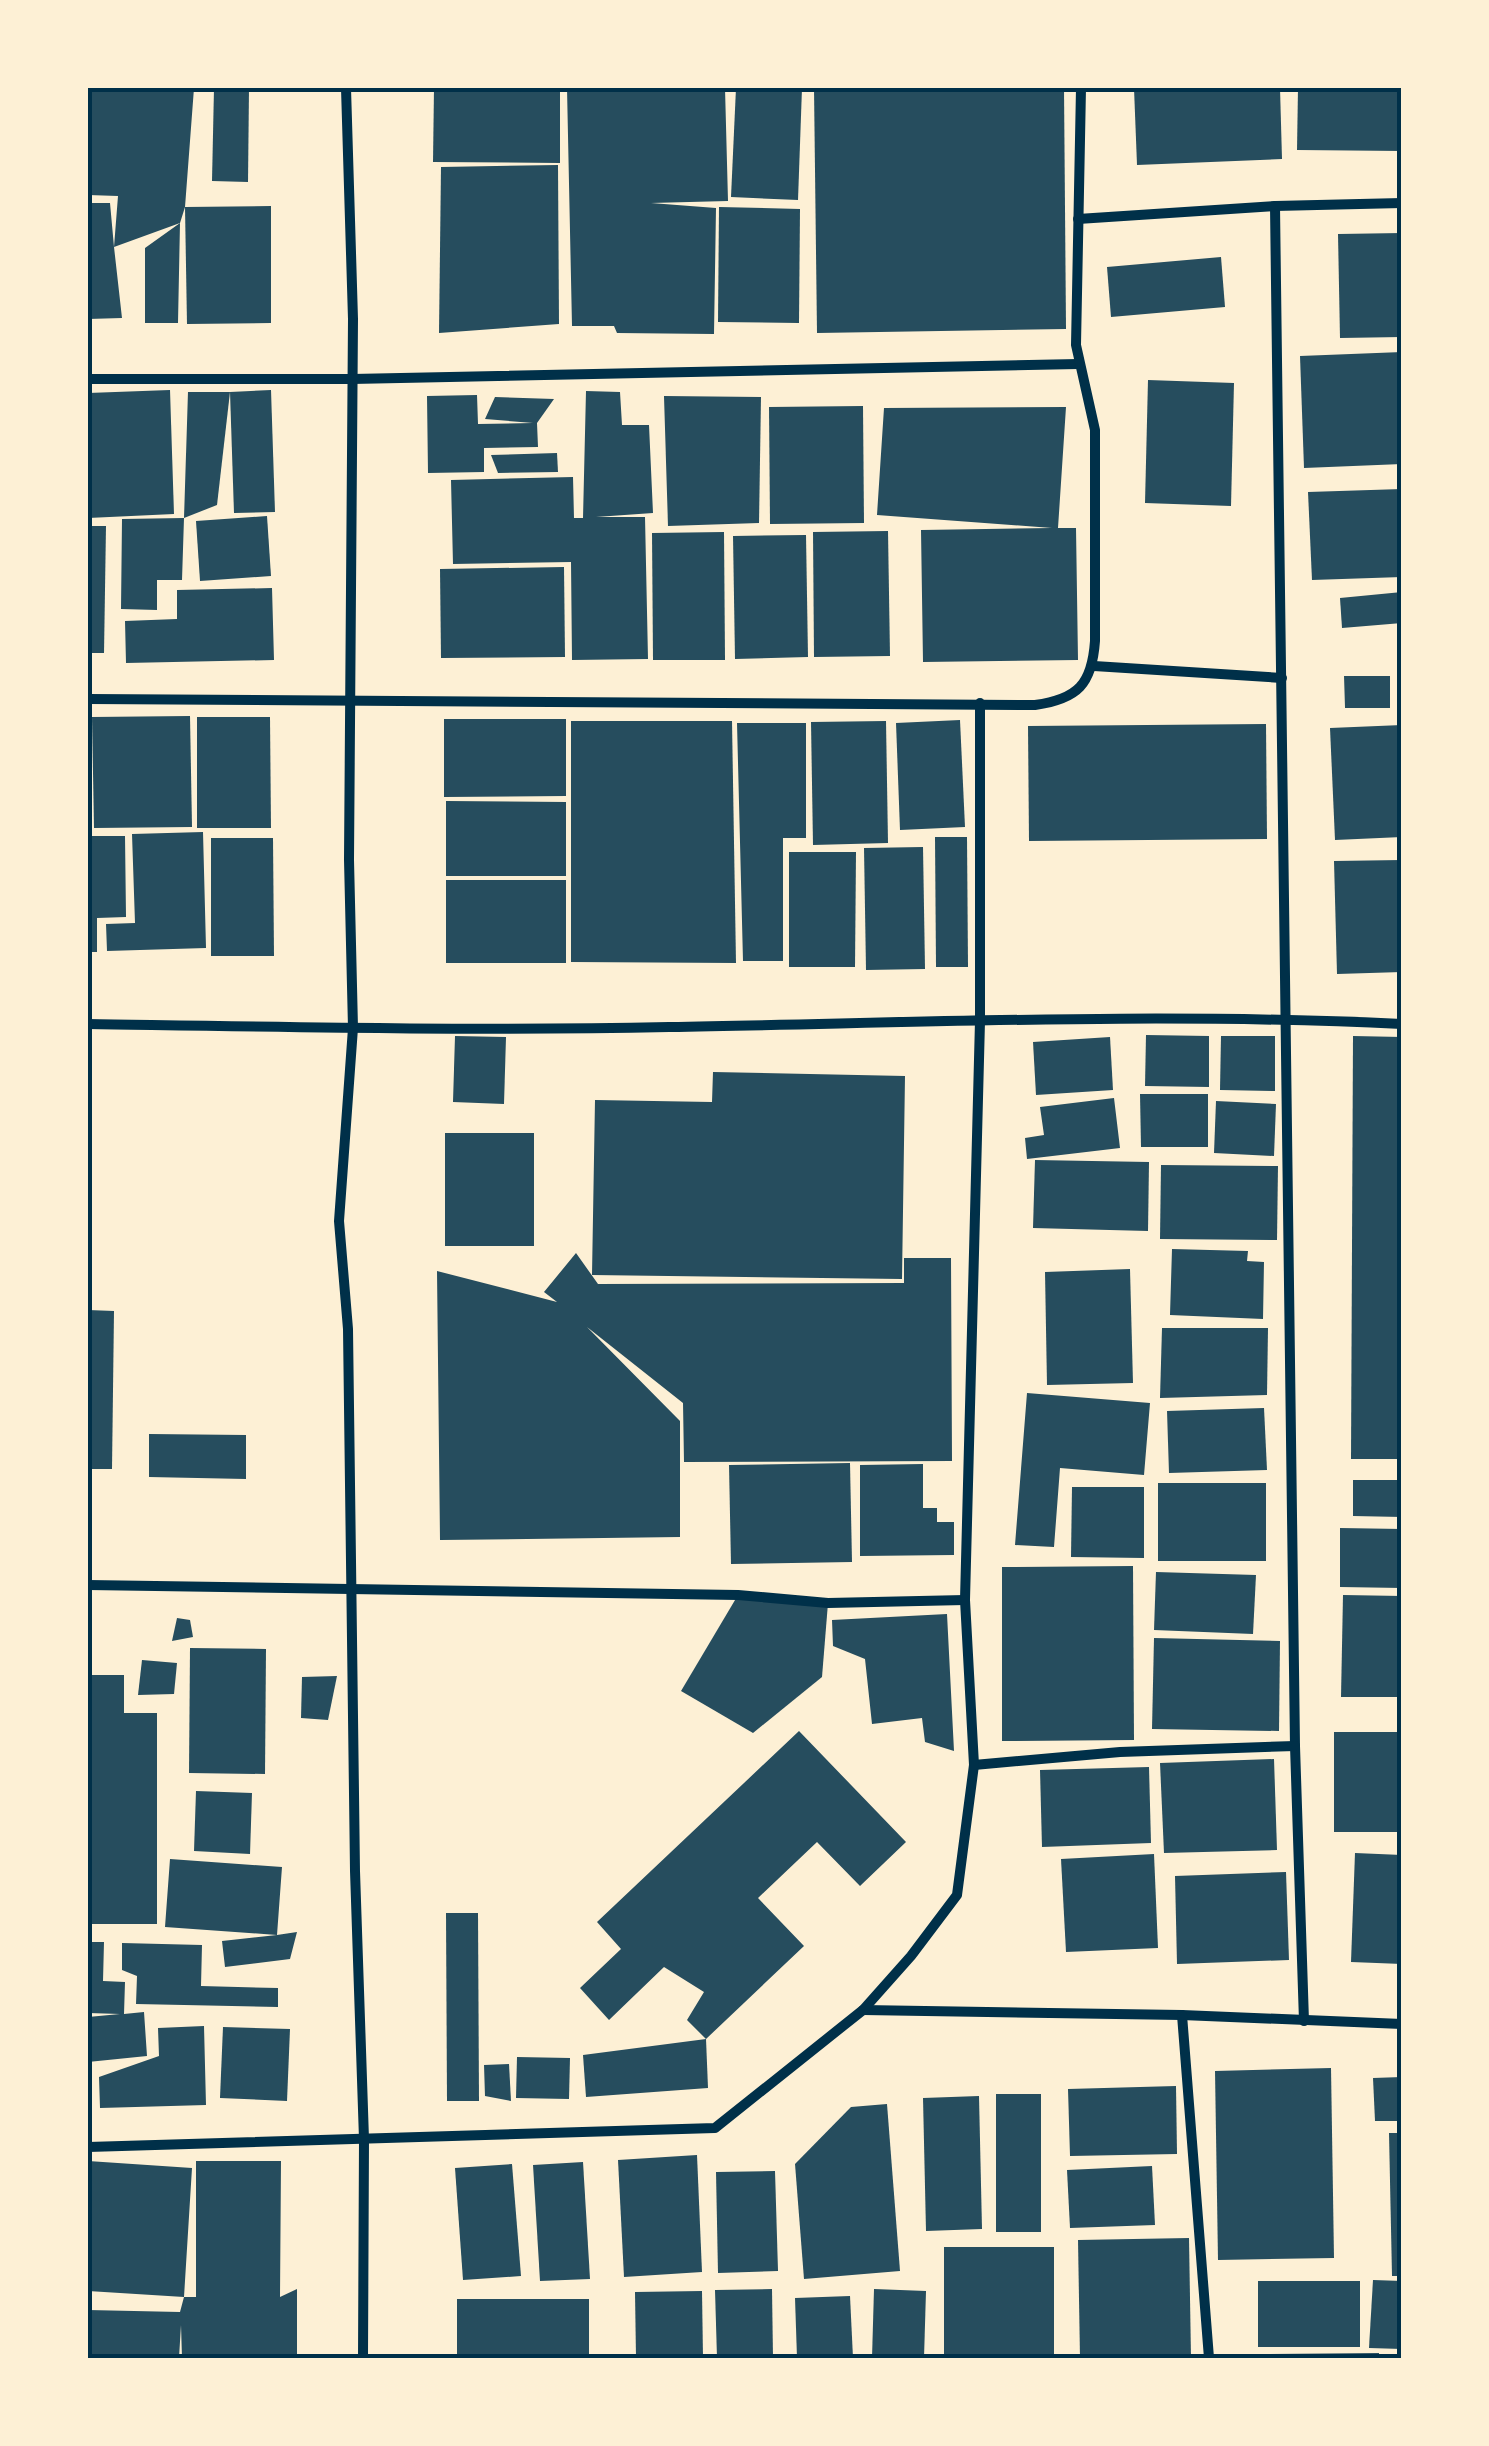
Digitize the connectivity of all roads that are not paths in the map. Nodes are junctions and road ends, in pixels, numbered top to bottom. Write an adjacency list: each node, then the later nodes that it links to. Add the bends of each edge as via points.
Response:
1 (346, 88): 8 (street)
2 (1081, 88): 5 (street)
3 (1402, 204): 4 (street)
4 (1275, 206): 5 (street); 10 (street)
5 (1078, 219): 6 (street)
6 (1078, 364): 8 (street); 9 (street, via 1094,430)
7 (88, 379): 8 (street)
8 (352, 379): 12 (street)
9 (1094, 666): 10 (street); 13 (street, via 1081,688 1061,701)
10 (1282, 678): 14 (street)
11 (88, 699): 12 (street)
12 (350, 699): 13 (street); 18 (street)
13 (980, 703): 15 (street)
14 (1286, 1018): 15 (street); 17 (street); 22 (street)
15 (980, 1021): 18 (street); 21 (street)
16 (88, 1024): 18 (street)
17 (1402, 1024)
18 (354, 1028): 20 (street, via 339,1221)
19 (88, 1585): 20 (street)
20 (354, 1587): 21 (street, via 828,1603); 28 (street)
21 (965, 1600): 23 (street)
22 (1295, 1746): 23 (street); 26 (street)
23 (974, 1765): 24 (street, via 957,1894)
24 (863, 2010): 25 (street); 28 (street, via 715,2128)
25 (1182, 2015): 26 (street); 31 (street)
26 (1304, 2022): 27 (street)
27 (1402, 2024)
28 (364, 2139): 29 (street); 30 (street)
29 (88, 2147)
30 (363, 2358)
31 (1209, 2358)

